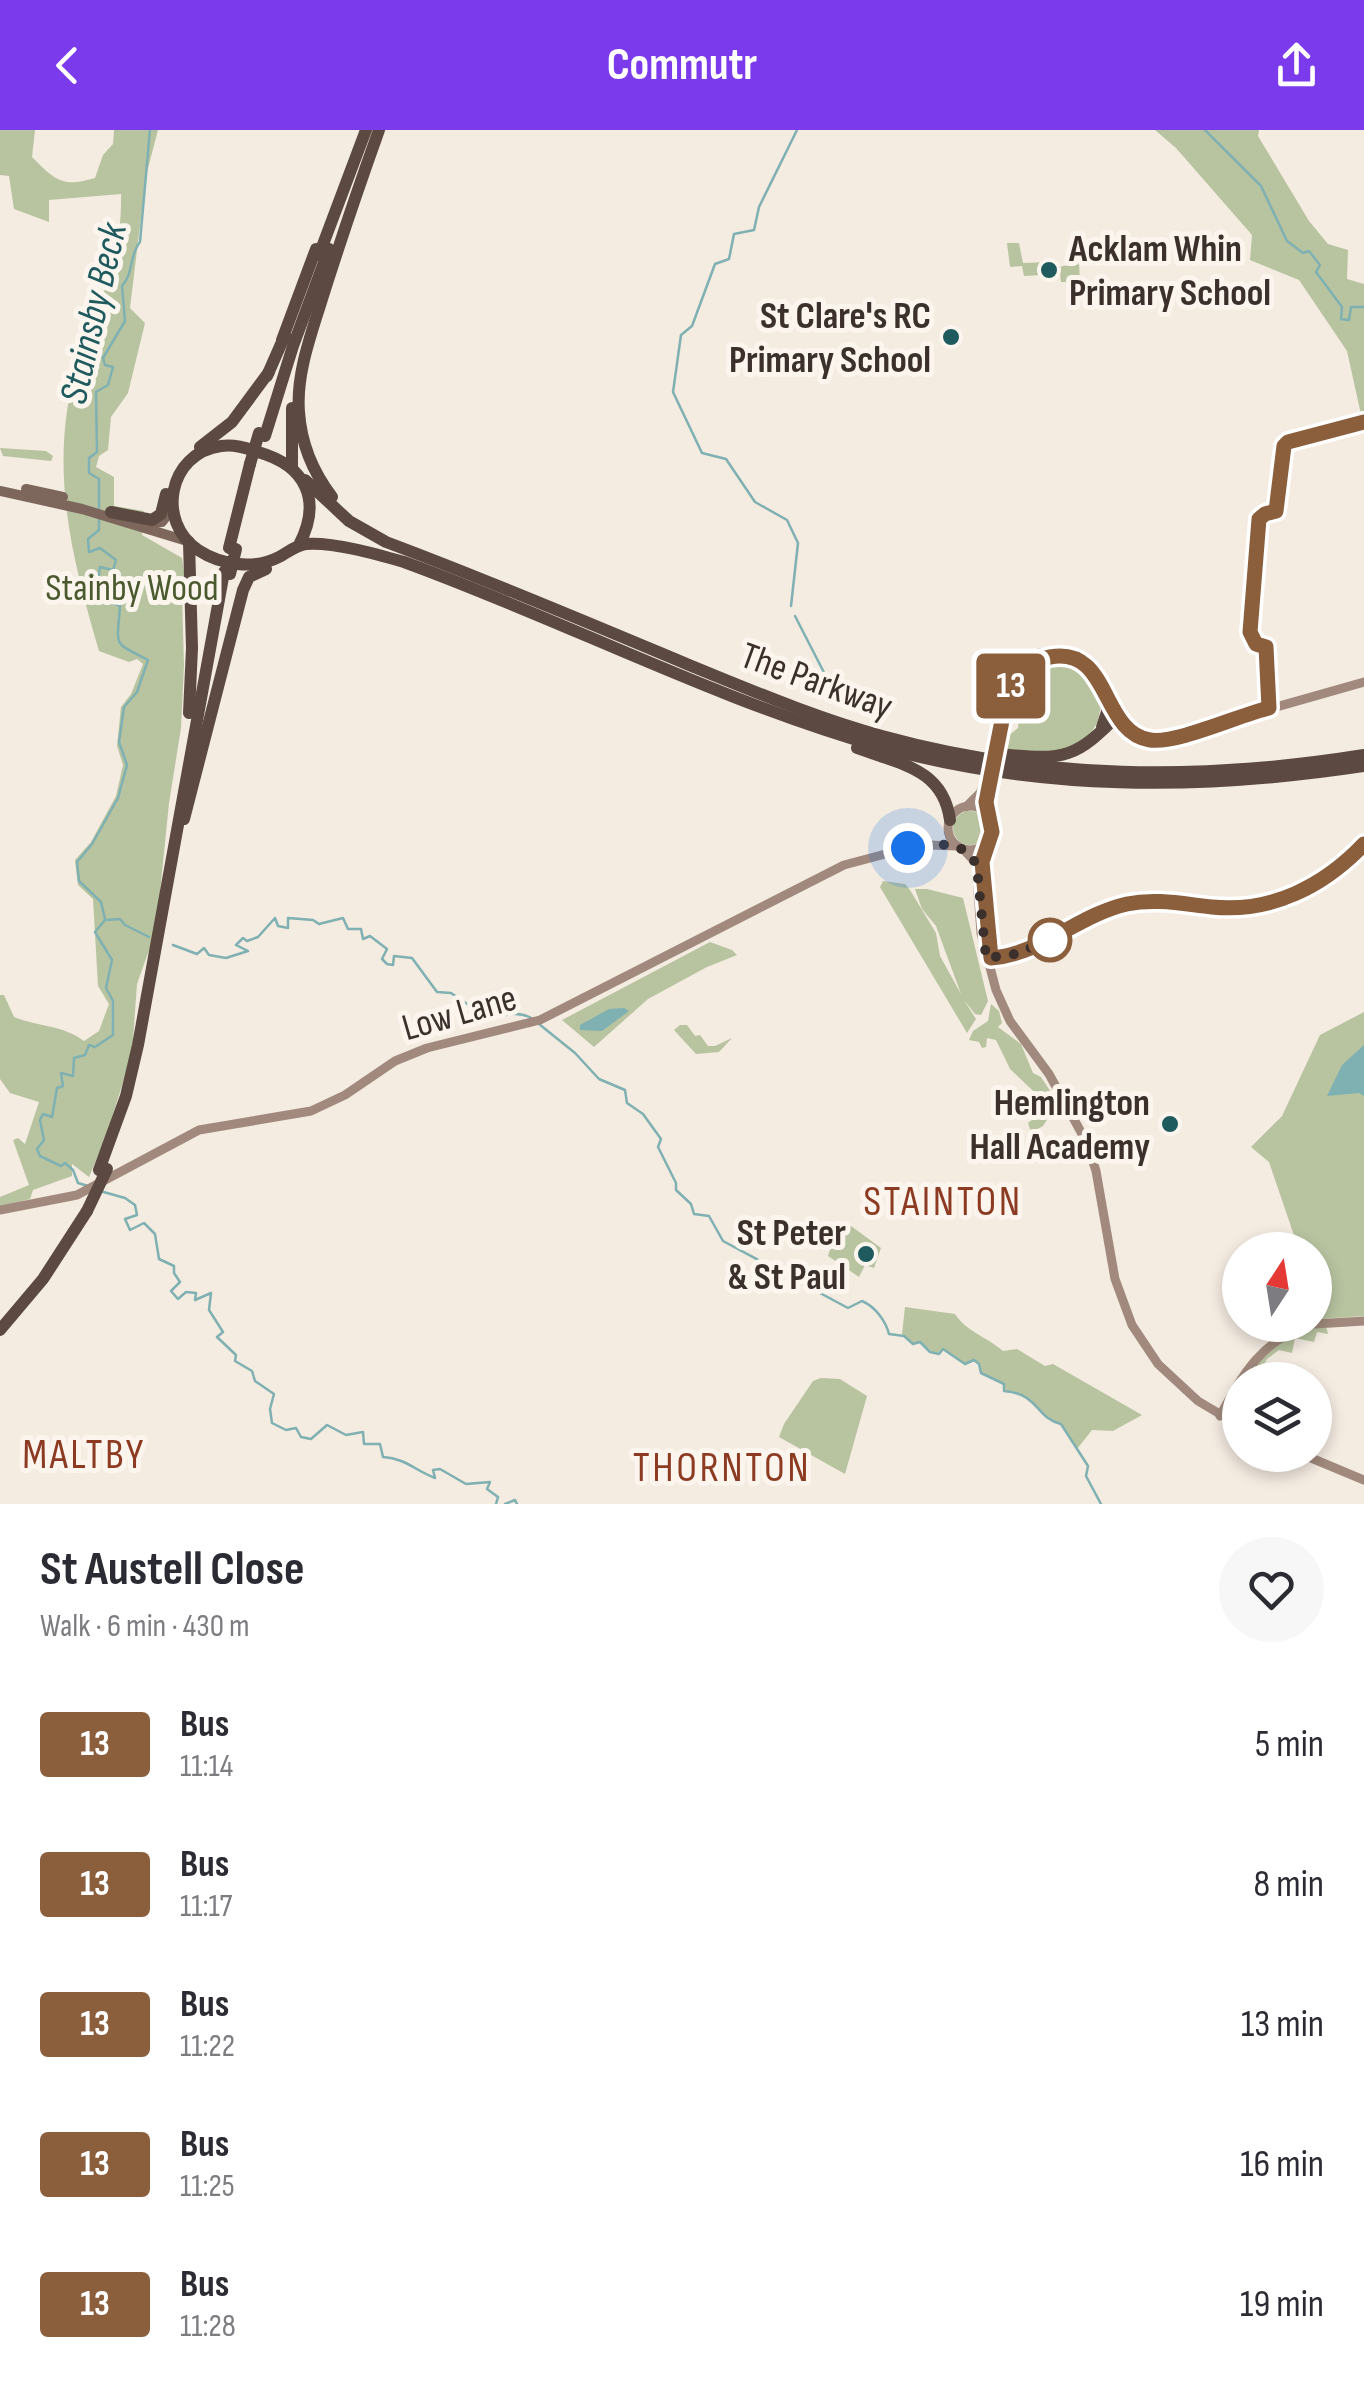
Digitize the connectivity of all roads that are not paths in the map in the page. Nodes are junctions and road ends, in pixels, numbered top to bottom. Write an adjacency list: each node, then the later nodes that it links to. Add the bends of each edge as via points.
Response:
1 (365, 130): 3 (highway); 5 (highway)
2 (377, 130): 4 (highway); 7 (highway)
3 (309, 282): 5 (highway); 7 (highway)
4 (318, 315): 9 (highway, via 294,389); 15 (highway, via 299,393 301,432 313,467 364,527)
5 (282, 340): 6 (highway)
6 (268, 372): 8 (highway, via 239,420); 12 (highway, via 232,422 182,460 157,518)
7 (262, 434): 31 (highway, bridge, via 232,548)
8 (206, 450): 9 (highway, via 232,446 275,456); 11 (highway, via 176,479)
9 (294, 470): 14 (highway, via 306,486 311,512); 15 (highway, The Parkway, via 362,530)
10 (0, 488): 12 (main road)
11 (172, 508): 12 (main road, via 154,525); 13 (highway)
12 (110, 513): 13 (main road)
13 (188, 542): 14 (highway, via 220,560 254,566); 31 (highway, via 192,648)
14 (296, 549): 21 (highway, The Parkway, via 387,557); 31 (highway, via 253,574 242,590)
15 (426, 557): 25 (highway, The Parkway)
16 (1023, 656): 17 (main road); 18 (main road, via 1011,657); 23 (main road, via 1061,651 1087,660 1104,678)
17 (1032, 668): 19 (main road); 22 (main road, via 1046,658 1074,659)
18 (1006, 673): 19 (main road); 24 (main road)
19 (1017, 681): 24 (main road)
20 (1364, 682): 23 (main road, via 1160,740 1138,736)
21 (726, 692): 28 (highway, The Parkway, via 898,752 1046,779 1193,784); 33 (highway, via 930,778 945,794)
22 (1106, 693): 23 (main road); 26 (highway, via 1105,721)
23 (1120, 714): 26 (highway)
24 (997, 725): 29 (main road, bridge)
25 (856, 729): 26 (highway, via 1032,757 1062,756); 27 (highway, The Parkway, via 986,760 1110,774 1217,773)
26 (1088, 744)
27 (1364, 755)
28 (1364, 766)
29 (988, 781): 30 (main road); 32 (main road)
30 (966, 807): 32 (main road, via 980,808); 33 (main road)
31 (181, 816): 39 (highway, via 138,1045)
32 (990, 819): 34 (main road)
33 (950, 822): 36 (main road); 37 (main road, via 950,837)
34 (988, 841): 37 (main road, via 975,850); 38 (main road, via 982,866)
35 (1364, 844): 38 (main road, via 1324,879 1284,898 1215,908 1128,904 1087,917 1036,947)
36 (928, 845): 37 (main road, Low Lane); 39 (main road, Low Lane, via 829,872 535,1022 443,1042 408,1055 332,1103 199,1130)
37 (961, 848): 38 (main road, via 976,862)
38 (988, 958): 47 (main road, via 1010,1021 1087,1143 1117,1286 1132,1325 1158,1364)
39 (104, 1174): 40 (main road, Low Lane, bridge, via 84,1192); 41 (highway, bridge)
40 (0, 1210)
41 (83, 1211): 42 (highway); 45 (highway, via 43,1279)
42 (0, 1320)
43 (1364, 1321): 44 (main road)
44 (1332, 1323)
45 (0, 1330)
46 (1274, 1342): 47 (main road, via 1256,1356)
47 (1220, 1416)
48 (1332, 1467): 49 (main road)
49 (1364, 1480)

